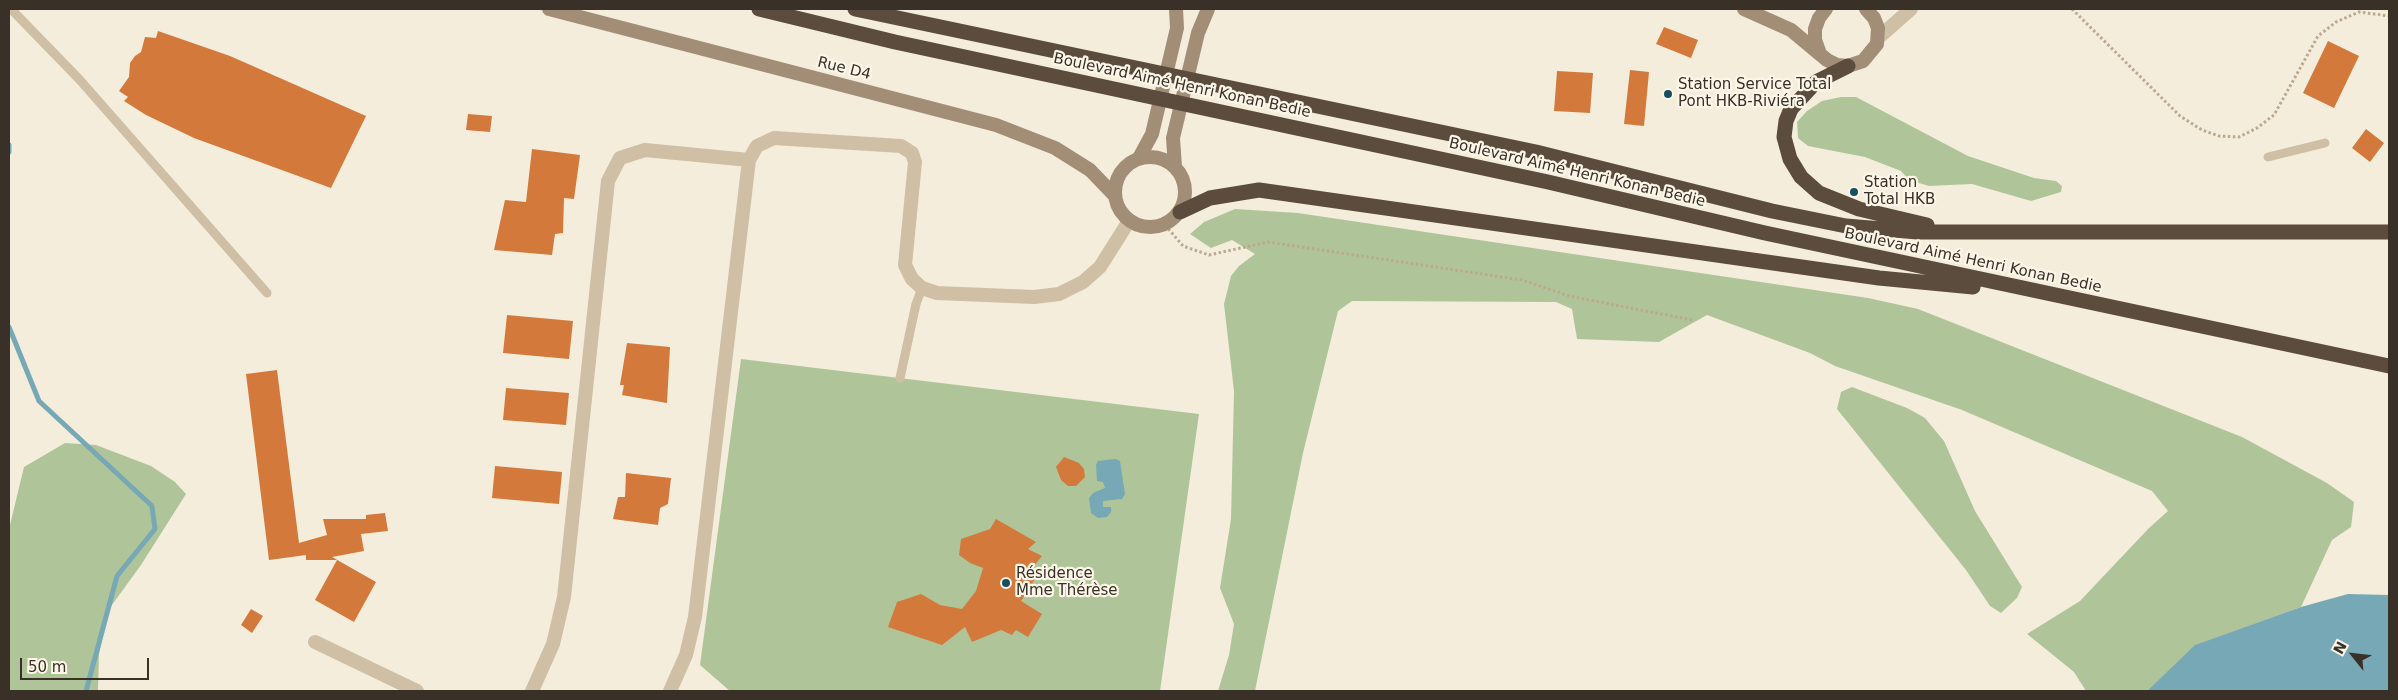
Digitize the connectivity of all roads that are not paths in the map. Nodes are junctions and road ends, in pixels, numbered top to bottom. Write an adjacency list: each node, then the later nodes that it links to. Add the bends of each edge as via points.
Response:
1 (11, 9): 25 (lane, via 79,79)
2 (549, 9): 19 (main road, Rue D4, via 996,125 1055,148 1090,170)
3 (759, 9): 26 (highway, Boulevard Aimé Henri Konan Bedie, via 895,42 1538,180)
4 (855, 9): 23 (highway, Boulevard Aimé Henri Konan Bedie, via 1536,152 1763,209 1846,226)
5 (1176, 9): 16 (main road, via 1177,28 1152,134)
6 (1208, 9): 18 (main road, via 1198,33 1173,138)
7 (1744, 9): 12 (main road, via 1791,30)
8 (1826, 9): 12 (main road, via 1815,29)
9 (1866, 9): 11 (main road, via 1874,18)
10 (1911, 9): 11 (street)
11 (1878, 38): 13 (main road, via 1871,54 1863,61)
12 (1819, 51): 13 (main road, via 1827,60)
13 (1848, 66): 23 (highway, via 1816,82 1791,109 1786,120 1784,137 1790,159 1801,177 1819,193 1843,204 1894,219)
14 (2325, 143): 15 (lane)
15 (2268, 157)
16 (1139, 158): 18 (main road, via 1159,158); 19 (main road, via 1123,169 1115,187)
17 (749, 160): 24 (street, via 757,146 774,138 901,146 912,153 915,162 905,265 912,279); 31 (street, via 645,150 620,158 608,181 564,598 553,644); 32 (street, via 695,616 686,654)
18 (1175, 167): 20 (main road, via 1185,184 1186,194)
19 (1115, 196): 21 (main road, Rue D4, via 1122,214)
20 (1180, 212): 21 (main road, via 1165,225 1147,228); 26 (highway, via 1210,198 1259,190 1880,278)
21 (1129, 221): 24 (street, via 1100,267 1083,282 1060,294 1034,298 938,293)
22 (2389, 232): 23 (highway, Boulevard Aimé Henri Konan Bedie)
23 (1968, 233)
24 (922, 288): 28 (lane)
25 (267, 293)
26 (2044, 294): 27 (highway, Boulevard Aimé Henri Konan Bedie)
27 (2389, 366)
28 (900, 378)
29 (315, 642): 30 (street)
30 (417, 691)
31 (532, 691)
32 (670, 691)

